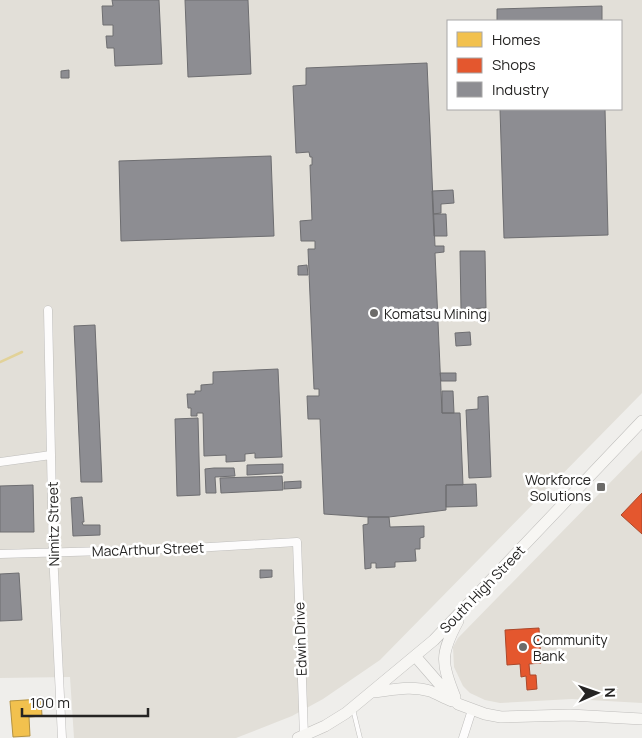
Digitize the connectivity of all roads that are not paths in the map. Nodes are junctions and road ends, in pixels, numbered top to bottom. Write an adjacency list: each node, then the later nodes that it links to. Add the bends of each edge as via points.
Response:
1 (48, 310): 3 (street, Nimitz Street)
2 (642, 421): 8 (main road, South High Street)
3 (51, 455): 4 (street); 6 (street, Nimitz Street)
4 (0, 462)
5 (297, 542): 6 (street, MacArthur Street); 15 (street, Edwin Drive)
6 (53, 552): 7 (street, MacArthur Street); 16 (street, Nimitz Street)
7 (0, 554)
8 (466, 606): 9 (main road, South High Street); 11 (main road, via 445,650 446,675)
9 (415, 656): 10 (main road, South High Street); 11 (main road)
10 (372, 692): 11 (main road, via 417,688); 12 (main road, South High Street)
11 (458, 704): 13 (main road)
12 (353, 708): 15 (main road, South High Street); 17 (lane)
13 (472, 710): 14 (main road, via 501,717 570,715); 18 (street)
14 (642, 719)
15 (301, 737)
16 (62, 738)
17 (360, 738)
18 (463, 738)

